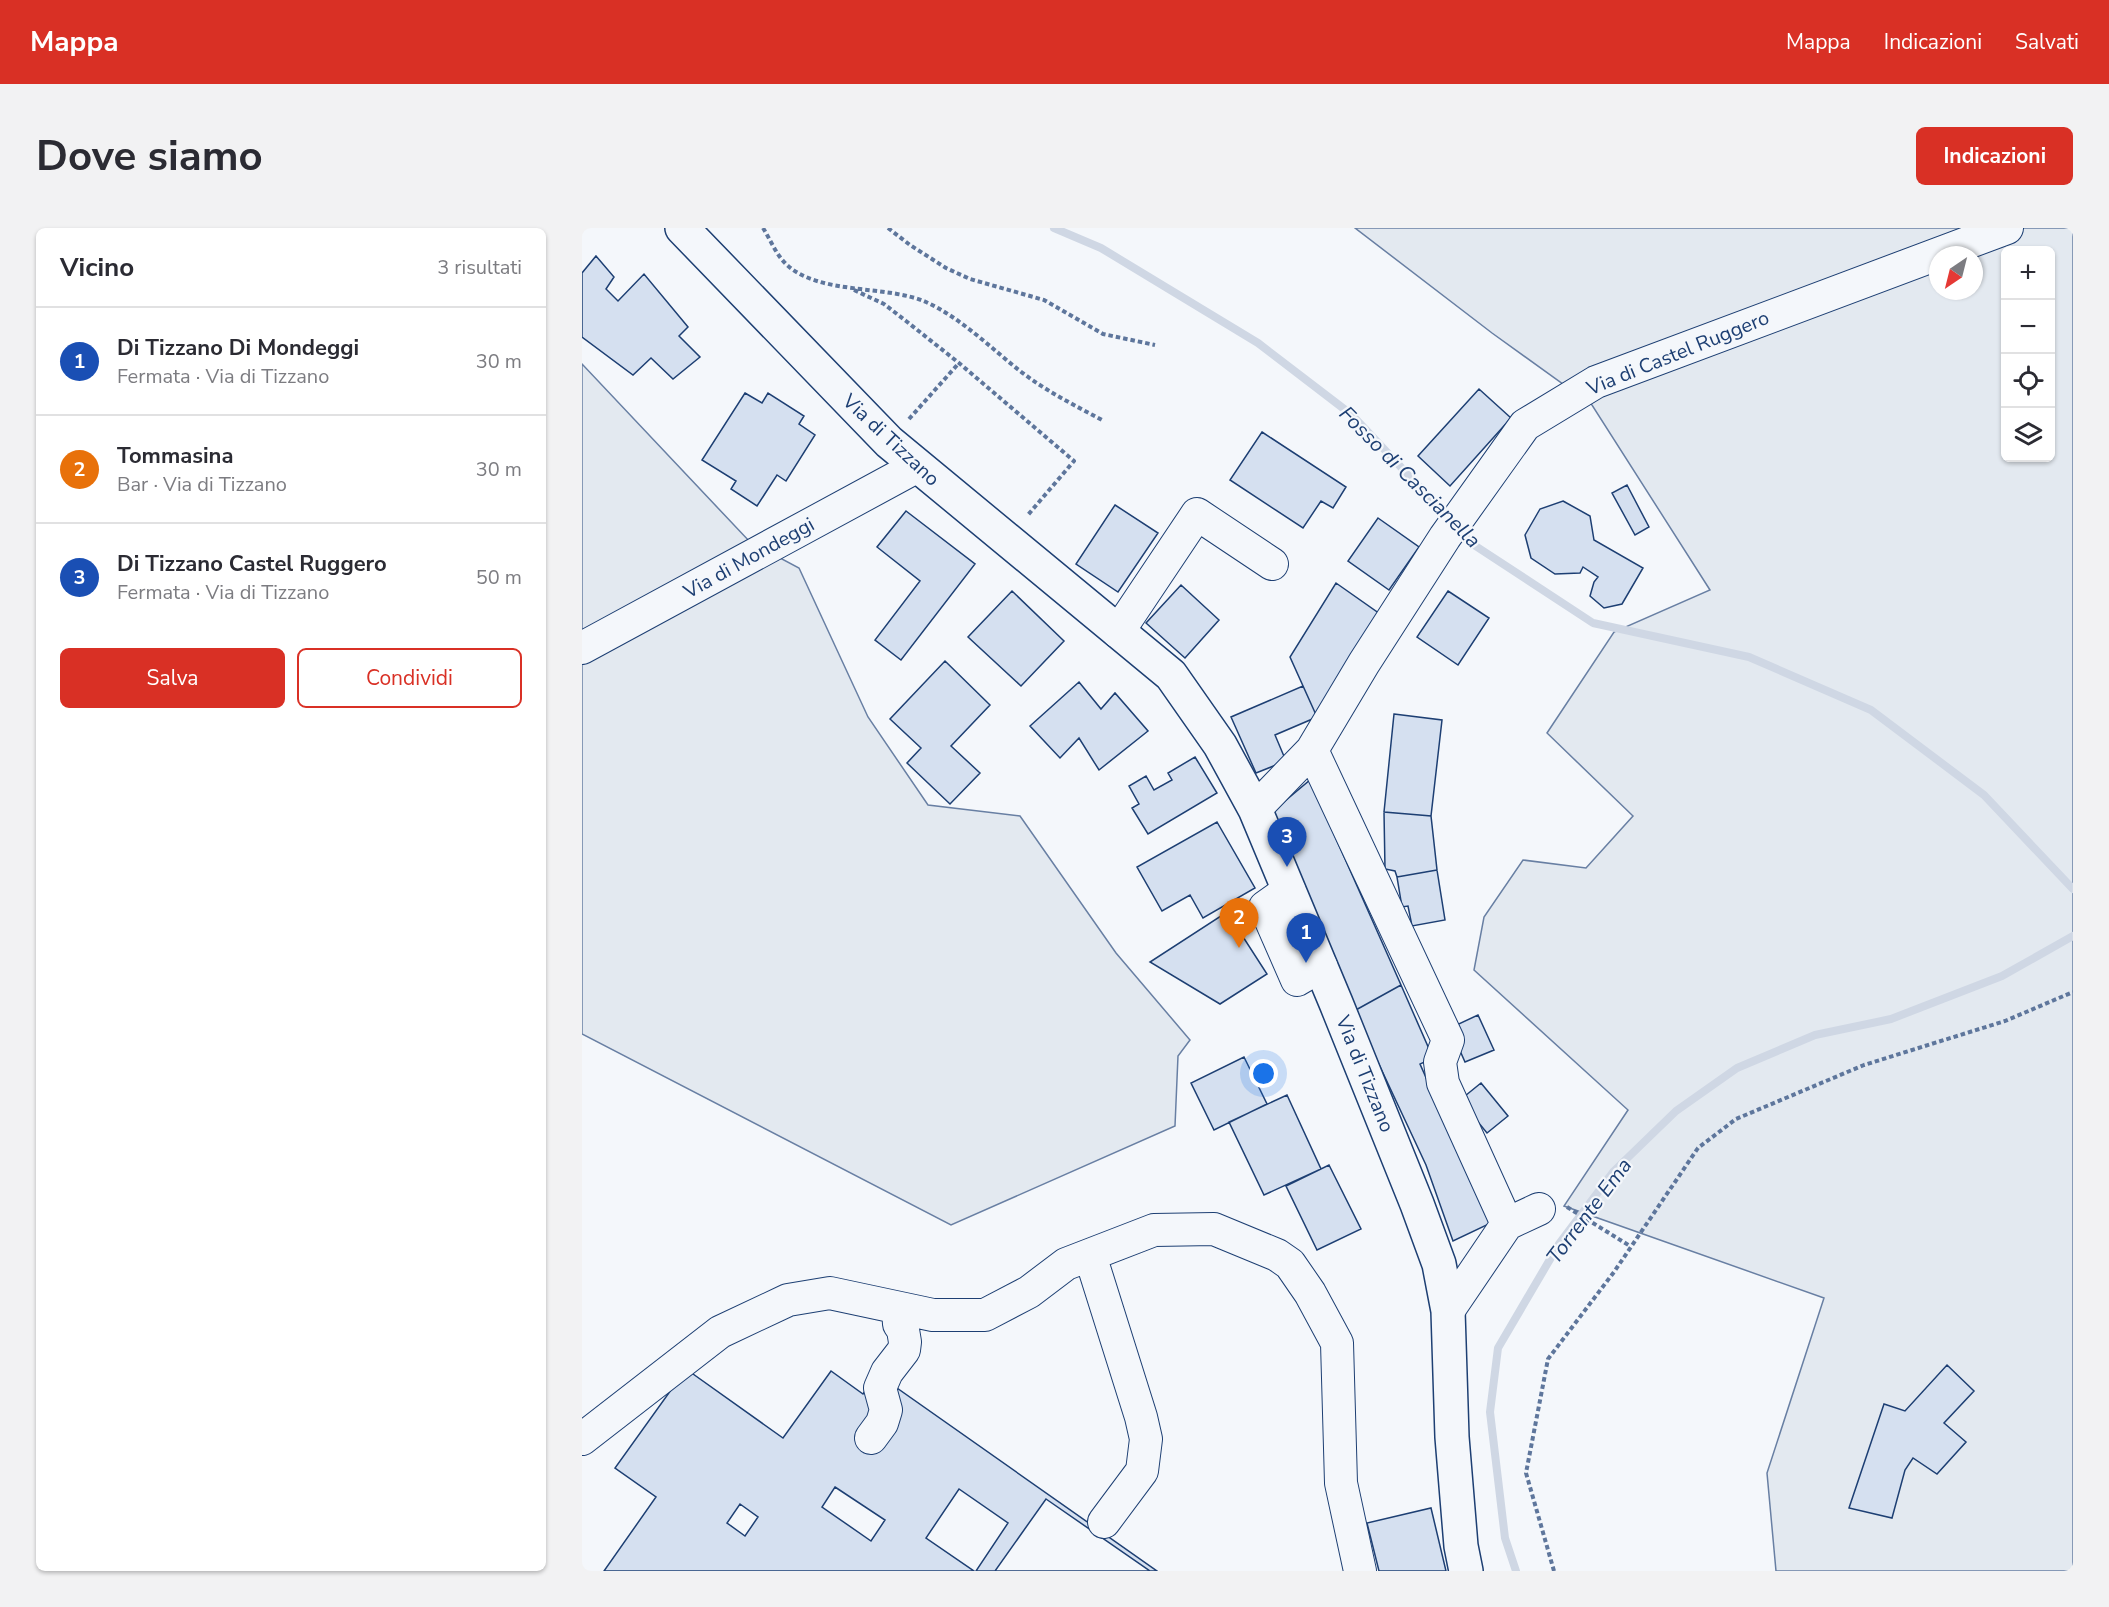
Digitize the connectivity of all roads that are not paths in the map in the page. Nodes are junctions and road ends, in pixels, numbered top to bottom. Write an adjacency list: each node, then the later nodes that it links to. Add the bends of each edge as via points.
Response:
1 (682, 228): 3 (main road, Via di Tizzano)
2 (2007, 228): 7 (street, Via di Castel Ruggero, via 1596,382 1525,425 1445,537)
3 (916, 466): 5 (main road, Via di Tizzano); 6 (street, Via di Mondeggi)
4 (1272, 564): 5 (street, via 1197,514)
5 (1118, 632): 8 (main road, Via di Tizzano, via 1171,675 1220,745)
6 (582, 648)
7 (1312, 750): 8 (street, Via di Castel Ruggero); 10 (street, via 1448,1041 1440,1062 1443,1083)
8 (1255, 809): 13 (main road, Via di Tizzano, via 1417,1204 1439,1264)
9 (1539, 1209): 10 (street)
10 (1507, 1224): 13 (street)
11 (1090, 1255): 12 (street, via 1066,1264 1029,1292 985,1315 933,1315); 16 (street, via 1146,1439 1142,1471); 17 (street, via 1154,1230 1214,1229 1290,1264 1337,1343 1341,1483)
12 (898, 1309): 14 (street, via 904,1350 880,1388 886,1410); 15 (street, via 830,1293 788,1300 720,1332)
13 (1448, 1311): 18 (main road, Via di Tizzano, via 1452,1437)
14 (871, 1438)
15 (582, 1439)
16 (1104, 1522)
17 (1360, 1571)
18 (1466, 1571)

